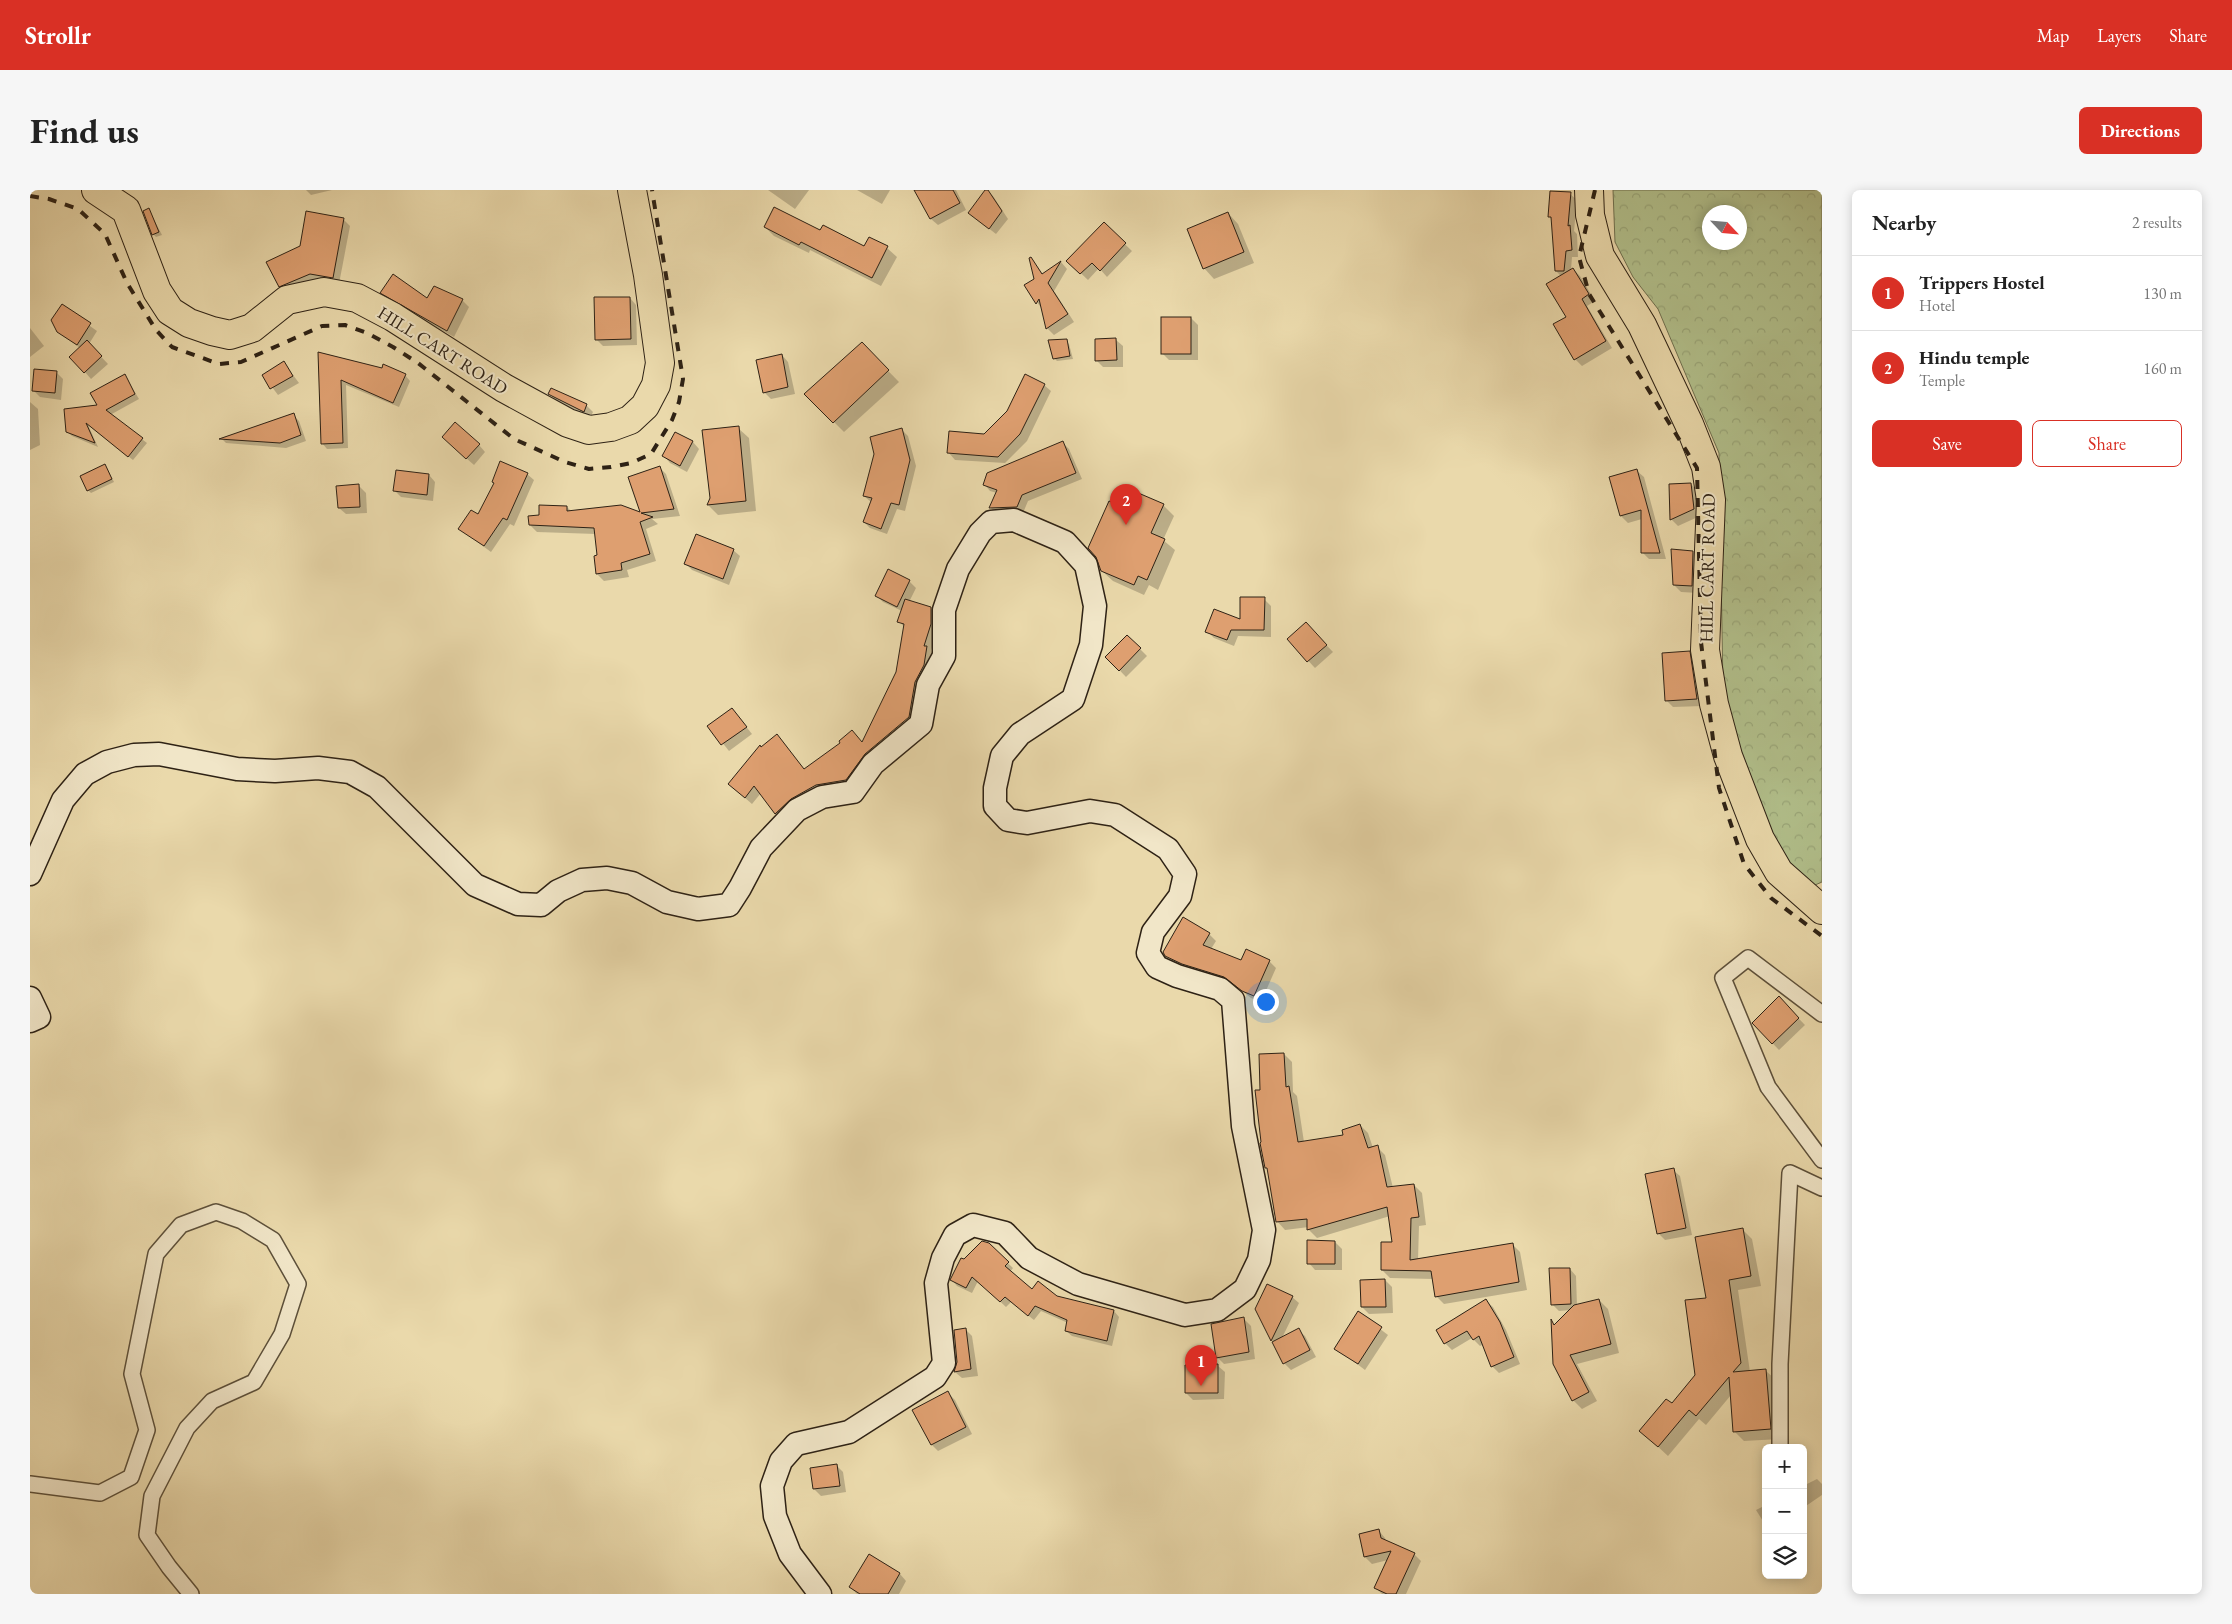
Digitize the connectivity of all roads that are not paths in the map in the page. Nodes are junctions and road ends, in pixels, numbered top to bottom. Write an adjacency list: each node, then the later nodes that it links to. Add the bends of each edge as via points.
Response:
1 (96, 190): 2 (highway, HILL CART ROAD, via 126,210 157,291 170,311 189,323 230,335 252,328 287,300 324,292 357,298 393,317 504,388 568,423 589,430 612,427 630,420 645,406 656,385 660,363)
2 (632, 190)
3 (1589, 190): 5 (highway, HILL CART ROAD, via 1590,215 1600,256 1642,325 1706,467 1711,500 1705,650 1714,704 1728,756 1760,840 1778,872)
4 (30, 874): 14 (main road, via 63,800 85,774 107,762 134,755 159,754 237,768 275,771 318,768 350,772 376,787 475,885 518,904 541,904 558,891 582,880 607,878 632,883 667,902 698,909 729,906 761,848 797,810 822,797 853,792 873,764 920,724 928,685 944,656 944,610 958,569 980,533 991,522 1014,520 1065,542 1086,565 1095,606 1091,645 1073,699 1020,734 1002,756 995,806 1008,820 1027,822 1090,810 1114,815 1168,848 1185,874 1180,896 1153,932 1148,953 1157,967 1220,988 1233,1000 1243,1126 1264,1230 1259,1260 1245,1289 1217,1310 1185,1315 1078,1284 1030,1258 1005,1232 972,1225 955,1235 942,1258 936,1283 944,1363 935,1377 849,1432 796,1444 781,1461 772,1486 775,1516 790,1554)
5 (1822, 910)
6 (30, 998): 8 (main road, via 39,1017)
7 (1822, 1014): 9 (street, via 1748,958 1723,978 1768,1088)
8 (30, 1021)
9 (1822, 1160)
10 (1822, 1188): 11 (street, via 1790,1173 1780,1364)
11 (1780, 1444)
12 (30, 1484): 13 (street, via 100,1492 131,1477 147,1430 132,1374 144,1312 156,1254 181,1225 216,1212 242,1221 273,1240 298,1284 282,1334 254,1382 212,1401 187,1428 152,1496 147,1535)
13 (191, 1594)
14 (820, 1594)

